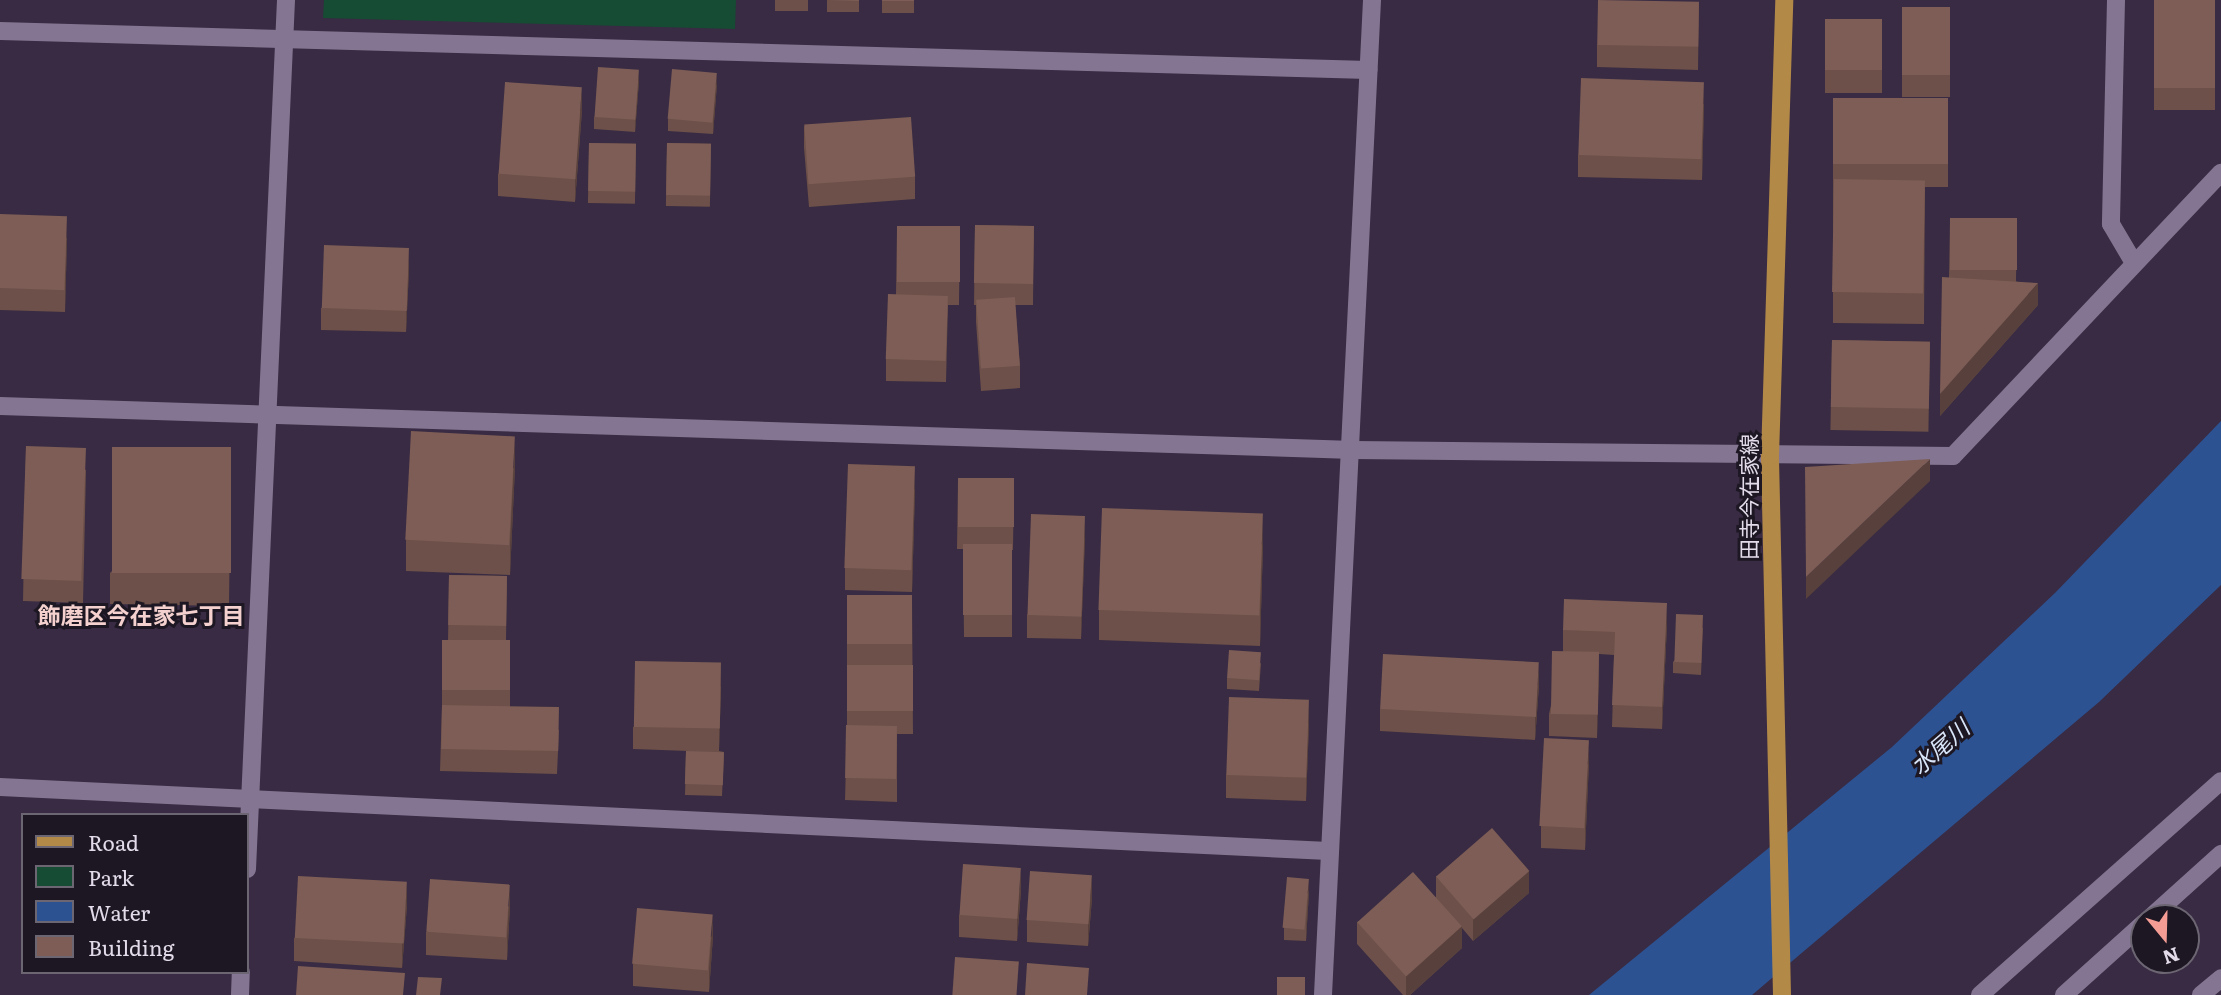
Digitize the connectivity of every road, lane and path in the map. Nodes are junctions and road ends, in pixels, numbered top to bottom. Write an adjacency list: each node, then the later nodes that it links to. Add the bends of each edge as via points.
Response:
1 (286, 0): 6 (street)
2 (1372, 0): 7 (street)
3 (1784, 0): 13 (main road, 田寺今在家線)
4 (2116, 0): 9 (street, via 2111,224)
5 (0, 31): 6 (street)
6 (283, 40): 7 (street); 11 (street)
7 (1368, 70): 12 (street)
8 (2221, 173): 9 (street)
9 (2134, 263): 13 (street, via 1953,456)
10 (0, 406): 11 (street)
11 (267, 413): 12 (street); 16 (street)
12 (1353, 450): 13 (street); 18 (street)
13 (1770, 456): 26 (main road, 田寺今在家線, via 1772,726)
14 (2221, 781): 27 (street)
15 (0, 787): 16 (street)
16 (250, 799): 17 (street); 18 (street)
17 (248, 846)
18 (1328, 851): 25 (street)
19 (2221, 854): 20 (street)
20 (2166, 904)
21 (2130, 936): 28 (street)
22 (242, 974): 24 (street)
23 (2221, 978): 29 (street)
24 (240, 995)
25 (1323, 995)
26 (1782, 995)
27 (1980, 995)
28 (2064, 995)
29 (2201, 995)

